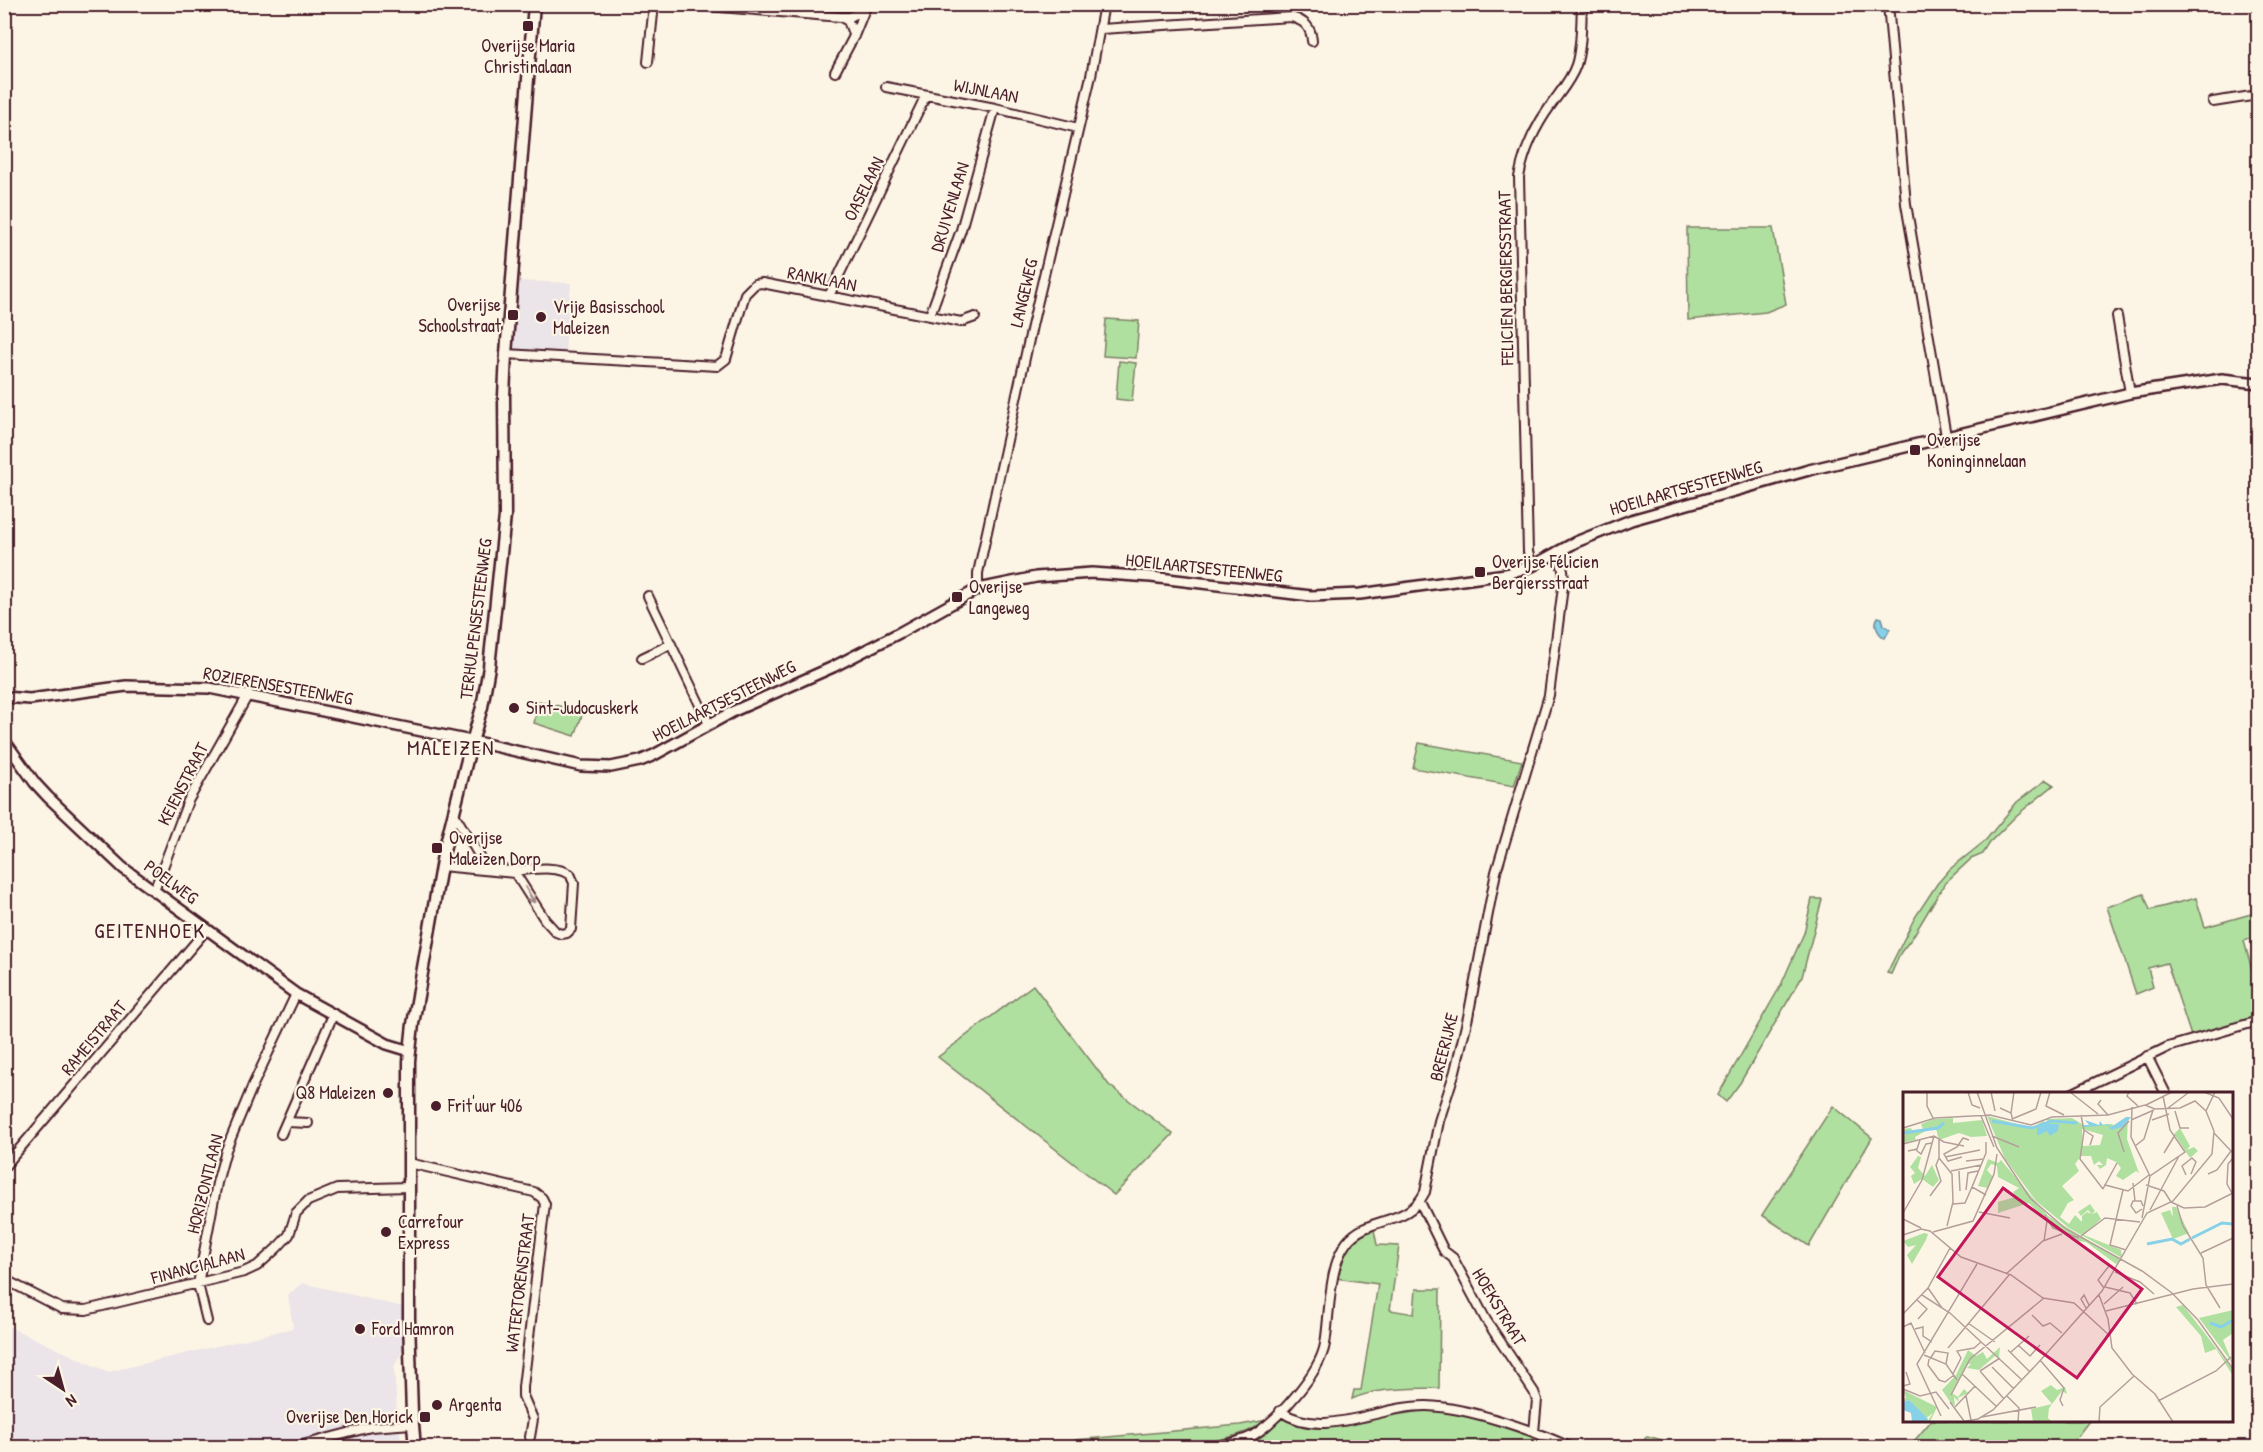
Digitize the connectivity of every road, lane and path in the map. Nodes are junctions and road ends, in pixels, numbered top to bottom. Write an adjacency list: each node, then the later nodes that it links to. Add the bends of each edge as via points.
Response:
1 (534, 4): 27 (main road, TERHULPENSESTEENWEG)
2 (654, 4): 15 (street)
3 (683, 4): 9 (street)
4 (768, 4): 10 (street)
5 (1104, 4): 12 (street, LANGEWEG)
6 (1582, 4): 32 (street, FELICIEN BERGIERSSTRAAT, via 1576,65 1537,125 1519,177 1528,552)
7 (1888, 4): 30 (street, via 1906,204)
8 (866, 6): 11 (street); 13 (street)
9 (752, 7): 10 (street)
10 (774, 12): 11 (street)
11 (841, 17): 13 (street, via 848,21)
12 (1101, 29): 14 (street, via 1291,17 1305,23); 22 (street, LANGEWEG)
13 (854, 36): 16 (street)
14 (1312, 41)
15 (648, 62)
16 (835, 72)
17 (886, 87): 18 (street, WIJNLAAN)
18 (926, 95): 21 (street, WIJNLAAN); 23 (street, OASELAAN)
19 (2259, 95): 20 (street)
20 (2213, 102)
21 (995, 108): 22 (street, WIJNLAAN); 24 (street, DRUIVENLAAN, via 961,230)
22 (1078, 128): 33 (street, LANGEWEG, via 1029,337 978,573)
23 (829, 296): 24 (street, RANKLAAN); 27 (street, RANKLAAN, via 755,284 745,294 726,359 717,366)
24 (930, 315): 26 (street, RANKLAAN, via 961,322)
25 (2117, 316): 29 (street)
26 (975, 317)
27 (506, 354): 41 (main road, TERHULPENSESTEENWEG, via 505,516 489,667)
28 (2259, 383): 29 (street, HOEILAARTSESTEENWEG, via 2222,379)
29 (2130, 393): 30 (street, HOEILAARTSESTEENWEG)
30 (1951, 435): 31 (street, HOEILAARTSESTEENWEG, via 1631,520)
31 (1558, 551): 32 (street, HOEILAARTSESTEENWEG); 59 (street, BREERIJKE, via 1564,579 1549,695 1496,872 1458,1060)
32 (1532, 566): 33 (street, HOEILAARTSESTEENWEG, via 1506,574 1360,594 1311,596 1092,573 1036,577)
33 (978, 589): 39 (street, HOEILAARTSESTEENWEG, via 833,667)
34 (648, 596): 35 (street)
35 (671, 644): 36 (street); 39 (street)
36 (642, 658)
37 (248, 695): 38 (street, ROZIERENSESTEENWEG, via 209,688 126,686 30,699); 41 (street, ROZIERENSESTEENWEG); 44 (street, KEIENSTRAAT, via 188,801)
38 (4, 697)
39 (709, 724): 41 (street, HOEILAARTSESTEENWEG, via 654,755 611,767 581,766)
40 (4, 740): 44 (street, POELWEG, via 48,797 123,868)
41 (472, 741): 42 (main road, TERHULPENSESTEENWEG)
42 (453, 812): 43 (main road, TERHULPENSESTEENWEG); 43 (street, one-way to 42, via 514,873 551,928 561,934 571,929 570,874 549,867 520,871 488,866)
43 (441, 866): 49 (main road, TERHULPENSESTEENWEG)
44 (154, 891): 45 (street, POELWEG)
45 (207, 929): 46 (street, POELWEG); 57 (street, RAMEISTRAAT)
46 (296, 994): 47 (street, POELWEG); 61 (street, HORIZONTLAAN, via 226,1150)
47 (333, 1015): 49 (street, POELWEG, via 387,1044); 53 (street)
48 (2259, 1021): 50 (street)
49 (410, 1051): 56 (main road, TERHULPENSESTEENWEG)
50 (2147, 1056): 51 (street); 52 (street)
51 (2075, 1092)
52 (2165, 1092)
53 (287, 1122): 54 (street); 55 (street)
54 (308, 1123)
55 (281, 1134)
56 (409, 1163): 58 (main road, TERHULPENSESTEENWEG); 66 (street, WATERTORENSTRAAT, via 534,1192 545,1204 523,1387 533,1419)
57 (4, 1167)
58 (409, 1187): 61 (street, FINANCIALAAN, via 337,1189 308,1201 296,1213 289,1234 257,1266); 64 (main road, TERHULPENSESTEENWEG)
59 (1420, 1202): 63 (street, via 1396,1218 1354,1234 1346,1243 1334,1275 1321,1358 1307,1382); 65 (street, HOEKSTRAAT, via 1444,1251 1534,1392)
60 (4, 1279): 61 (street, FINANCIALAAN, via 62,1309 74,1311)
61 (198, 1284): 62 (street, HORIZONTLAAN)
62 (207, 1321)
63 (1280, 1411): 65 (street, via 1317,1424 1393,1410 1440,1407); 69 (street, via 1252,1436)
64 (412, 1424): 67 (street, via 371,1427); 68 (main road, TERHULPENSESTEENWEG)
65 (1533, 1432): 70 (street)
66 (530, 1437)
67 (291, 1448)
68 (416, 1448)
69 (1208, 1448)
70 (1572, 1448)

